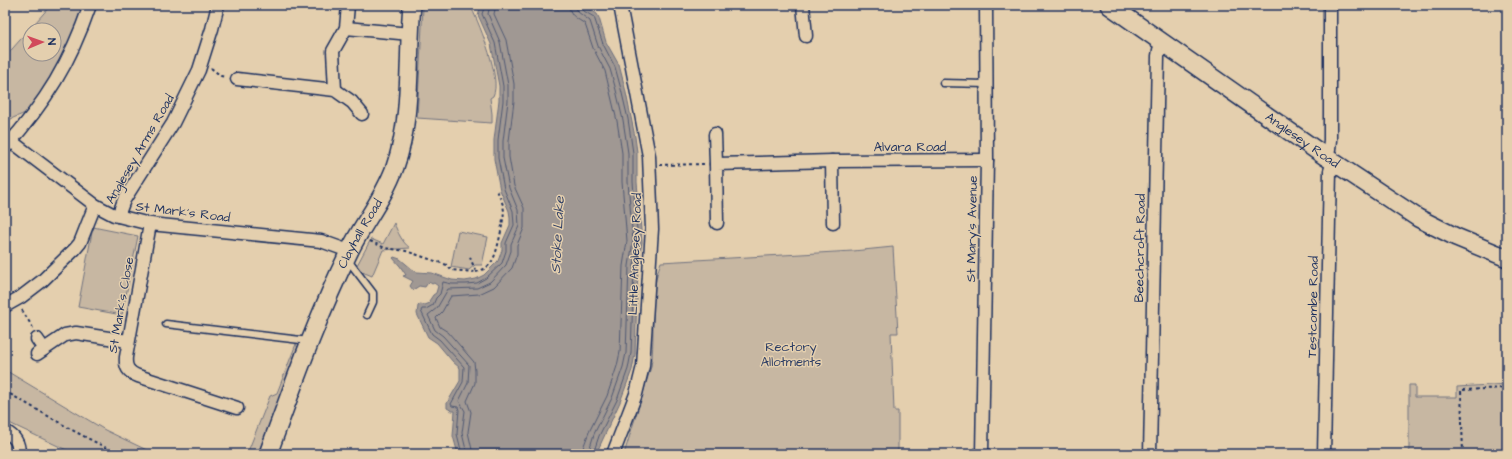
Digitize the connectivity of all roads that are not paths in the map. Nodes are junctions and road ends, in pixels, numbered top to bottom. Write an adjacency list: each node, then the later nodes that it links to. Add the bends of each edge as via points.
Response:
1 (90, 5): 20 (street, via 58,78 38,108)
2 (218, 5): 26 (street, Anglesey Arms Road, via 202,61 173,124 124,200)
3 (348, 5): 10 (street)
4 (412, 5): 11 (street, Clayhall Road)
5 (620, 5): 42 (street, Little Anglesey Road, via 650,166 652,238 645,357 638,387)
6 (803, 5): 12 (street)
7 (986, 5): 16 (street, St Mary's Avenue)
8 (1109, 5): 13 (street, Anglesey Road)
9 (1330, 5): 21 (street, Testcombe Road)
10 (346, 28): 11 (street); 17 (street, via 332,51)
11 (410, 34): 30 (street, Clayhall Road, via 403,138 395,167)
12 (806, 36)
13 (1164, 44): 21 (street, Anglesey Road); 44 (street, Beechcroft Road, via 1158,56)
14 (237, 79): 17 (street)
15 (943, 83): 16 (lane)
16 (986, 84): 22 (street, St Mary's Avenue)
17 (335, 90): 18 (street, via 352,102)
18 (362, 114)
19 (715, 134): 24 (street)
20 (8, 144): 25 (street, St Mark's Road)
21 (1330, 159): 31 (street, Anglesey Road, via 1418,218); 45 (street, Testcombe Road)
22 (987, 160): 23 (street, Alvara Road); 43 (street, St Mary's Avenue)
23 (832, 161): 24 (street, Alvara Road); 28 (street)
24 (716, 164): 27 (street)
25 (94, 205): 26 (street, St Mark's Road); 32 (street, via 77,246 42,281)
26 (118, 216): 29 (street, St Mark's Road)
27 (716, 223)
28 (833, 223)
29 (150, 224): 30 (street, St Mark's Road, via 321,241); 36 (street, St Mark's Close)
30 (348, 255): 33 (lane, via 373,293 373,302); 37 (street, Clayhall Road)
31 (1507, 258)
32 (5, 306)
33 (367, 315)
34 (166, 324): 37 (lane)
35 (37, 339): 36 (street, via 41,352 65,335 76,333)
36 (128, 341): 38 (street, St Mark's Close, via 126,364 132,374)
37 (310, 341): 41 (street, Clayhall Road)
38 (237, 408)
39 (5, 431): 40 (street, via 18,441)
40 (20, 454)
41 (268, 454)
42 (613, 454)
43 (982, 454)
44 (1150, 454)
45 (1324, 454)

